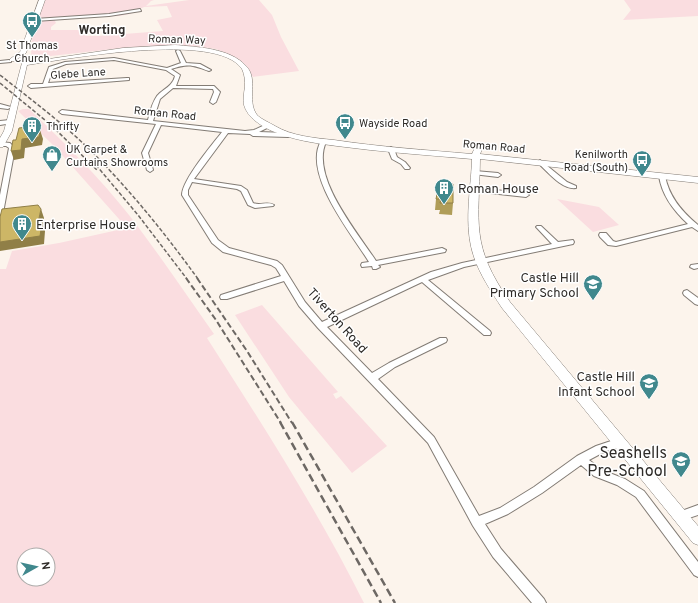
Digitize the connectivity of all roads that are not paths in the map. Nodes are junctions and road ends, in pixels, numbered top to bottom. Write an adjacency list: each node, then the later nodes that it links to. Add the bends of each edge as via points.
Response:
1 (42, 0): 3 (street)
2 (140, 10): 3 (street, via 100,16)
3 (35, 20): 5 (street)
4 (186, 53): 9 (street, via 179,52)
5 (25, 60): 6 (street, Roman Way); 7 (street); 7 (street, via 16,66); 20 (street, via 19,70)
6 (64, 60): 11 (street, via 114,59); 15 (street, via 52,68); 24 (street, Roman Way, via 124,50 175,47 222,54 244,67 248,76 248,105 255,117)
7 (10, 62): 8 (street)
8 (0, 63)
9 (184, 64): 11 (street); 12 (street, via 196,64)
10 (216, 68): 12 (street)
11 (167, 69): 17 (street, via 178,75)
12 (209, 70): 13 (street)
13 (203, 71)
14 (127, 79): 15 (street, Glebe Lane)
15 (45, 85): 16 (street, Glebe Lane)
16 (31, 86)
17 (173, 87): 18 (street, via 216,87 217,92 210,101); 22 (street, via 160,96)
18 (219, 102)
19 (62, 112): 22 (street, Roman Road)
20 (10, 122): 21 (street); 29 (street)
21 (0, 123)
22 (150, 123): 23 (street, Roman Road)
23 (160, 124): 25 (street, Roman Road); 34 (street, via 145,153 149,167)
24 (268, 126): 26 (street, Roman Road); 27 (street, Roman Road)
25 (226, 131): 26 (street, Roman Road); 39 (street, Tiverton Road)
26 (249, 133): 27 (street, Roman Road)
27 (288, 135): 28 (street, Roman Road)
28 (324, 142): 31 (street, Roman Road); 54 (street, via 320,160 328,195)
29 (0, 144): 45 (street, via 8,144 12,148)
30 (480, 145): 32 (street)
31 (391, 149): 32 (street, Roman Road); 35 (street, via 394,158 403,163 406,170)
32 (476, 156): 33 (street, Roman Road); 36 (street)
33 (540, 162): 38 (street, Roman Road); 41 (street, via 564,183)
34 (159, 163)
35 (415, 168)
36 (475, 173): 37 (street); 42 (street)
37 (498, 174)
38 (662, 176): 40 (street, Roman Road); 47 (street, via 671,201)
39 (190, 180): 44 (street, via 239,186 244,190 250,204); 55 (street, Tiverton Road, via 185,190 186,195 215,241 226,250 239,255 274,263)
40 (698, 180)
41 (574, 187)
42 (474, 190): 43 (street); 52 (street, via 473,237)
43 (526, 196)
44 (271, 205)
45 (0, 213)
46 (539, 227): 50 (street)
47 (695, 227): 48 (street, via 616,244)
48 (604, 235)
49 (570, 242): 50 (street)
50 (557, 245): 52 (street)
51 (442, 250): 54 (street)
52 (480, 263): 56 (street, via 454,267); 64 (street, via 506,305)
53 (365, 265): 54 (street)
54 (375, 265)
55 (284, 278): 58 (street, via 236,290); 60 (street, Tiverton Road, via 302,304)
56 (424, 280): 60 (street); 61 (street)
57 (687, 293): 59 (street)
58 (224, 297)
59 (698, 302)
60 (322, 326): 63 (street, Tiverton Road)
61 (486, 333)
62 (443, 340): 63 (street, via 392,365)
63 (372, 378): 68 (street, Tiverton Road, via 431,440)
64 (620, 442): 65 (street); 67 (street)
65 (581, 459): 68 (street, via 504,511); 70 (street, via 598,473 622,482 640,494)
66 (698, 510): 67 (street)
67 (680, 516): 69 (street)
68 (477, 522): 71 (street, Tiverton Road, via 497,553)
69 (698, 538)
70 (698, 571)
71 (540, 603)

